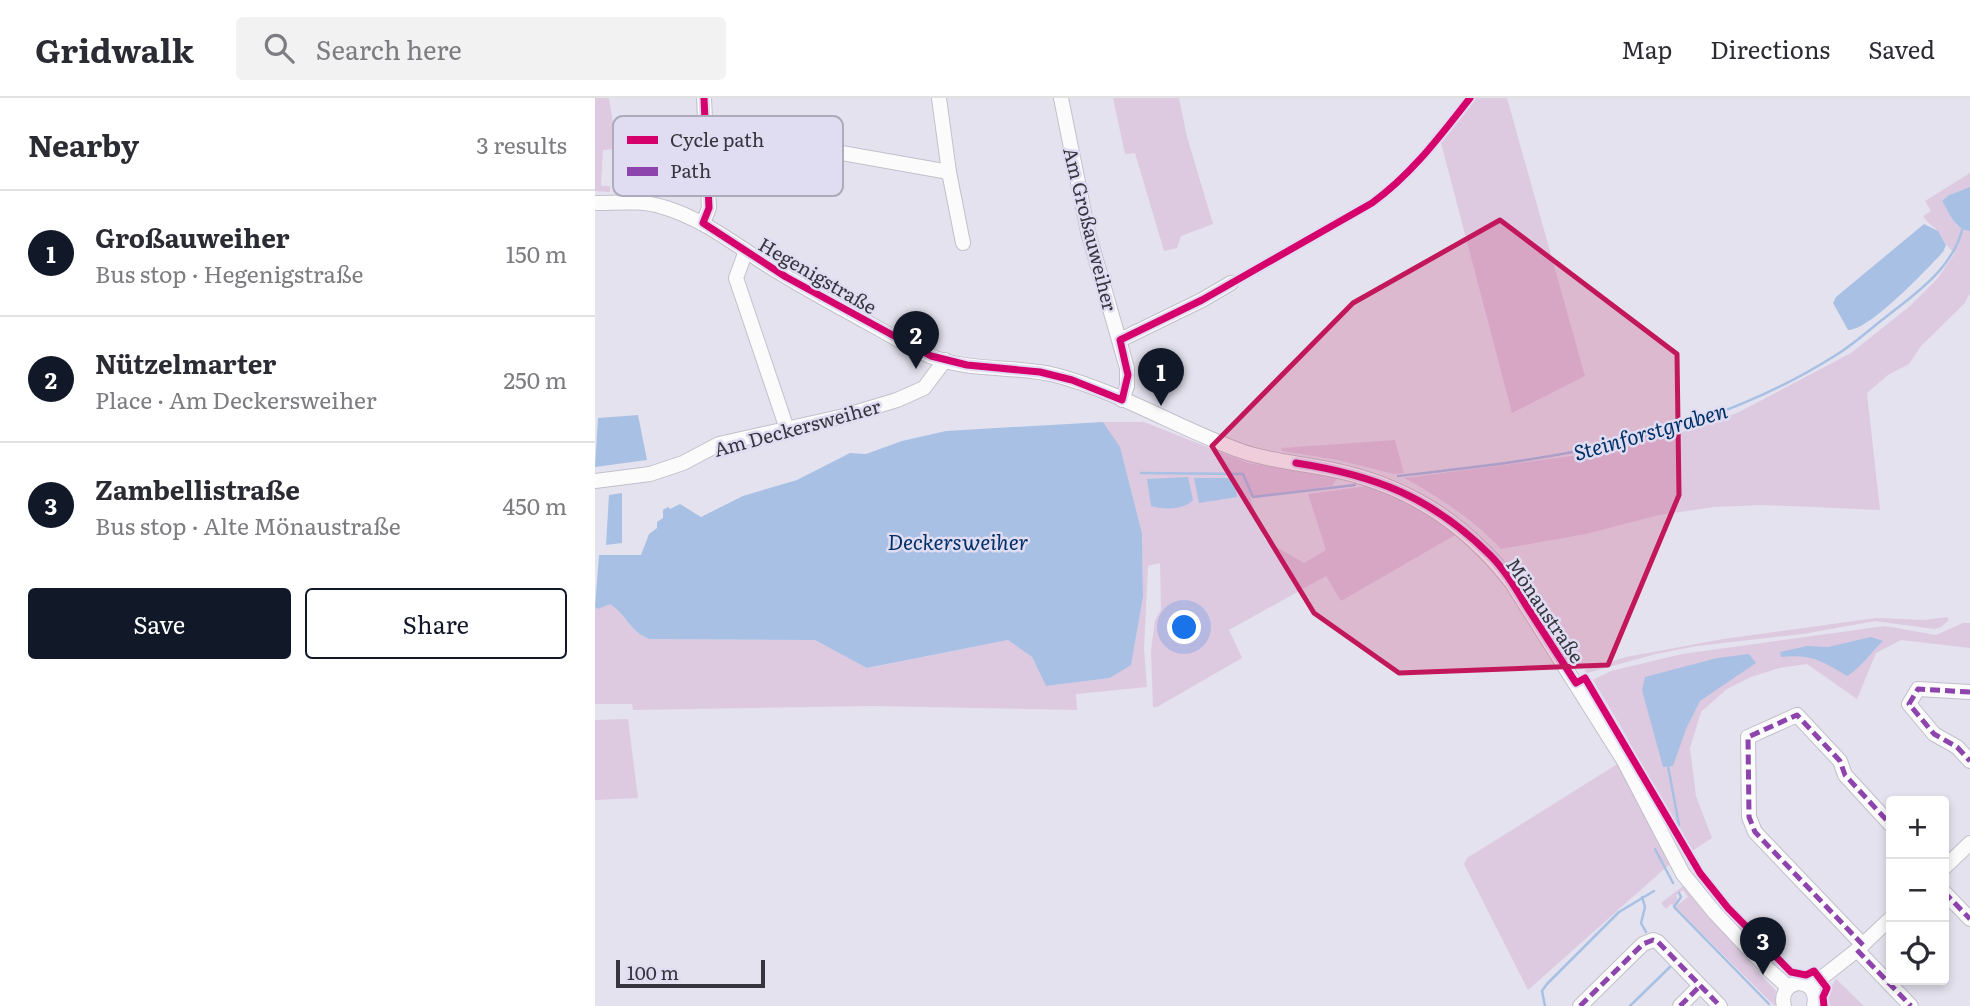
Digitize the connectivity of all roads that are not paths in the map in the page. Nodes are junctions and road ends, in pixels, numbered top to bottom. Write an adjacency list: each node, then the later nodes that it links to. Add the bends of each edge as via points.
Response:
1 (704, 98): 4 (street)
2 (939, 98): 6 (street)
3 (1061, 98): 13 (street, Am Großauweiher, via 1088,232)
4 (705, 116)
5 (843, 153): 6 (street)
6 (949, 172): 10 (street)
7 (708, 196): 9 (street)
8 (595, 203): 9 (street, Hegenigstraße, via 644,202)
9 (703, 223): 11 (street, Hegenigstraße)
10 (963, 243)
11 (746, 251): 14 (street, Hegenigstraße, via 912,347); 16 (street, via 736,278)
12 (1231, 283): 13 (street)
13 (1120, 340): 15 (street, Am Großauweiher, via 1128,375)
14 (945, 360): 15 (street, Hegenigstraße, via 1040,372); 16 (street, Am Deckersweiher, via 924,388 906,396)
15 (1122, 400): 18 (street, Hegenigstraße, via 1244,452)
16 (787, 429): 17 (street, Am Deckersweiher, via 719,444 650,474)
17 (595, 481)
18 (1385, 484): 29 (street, Mönaustraße, via 1437,512 1491,556 1624,761 1683,874)
19 (1970, 692): 20 (street, via 1917,690 1909,704 1934,734)
20 (1970, 761)
21 (1886, 820): 27 (street, via 1797,715 1748,737 1749,817 1755,832)
22 (1970, 843): 23 (street)
23 (1949, 863)
24 (1949, 897): 25 (street)
25 (1970, 919)
26 (1887, 922): 27 (street)
27 (1860, 947): 30 (street); 36 (street)
28 (1700, 986): 31 (street, via 1658,942 1647,941); 32 (street); 33 (street)
29 (1788, 987): 30 (street, via 1797,983); 34 (street)
30 (1810, 987): 35 (street)
31 (1580, 1006)
32 (1680, 1006)
33 (1720, 1006)
34 (1784, 1006)
35 (1814, 1006)
36 (1910, 1006)

